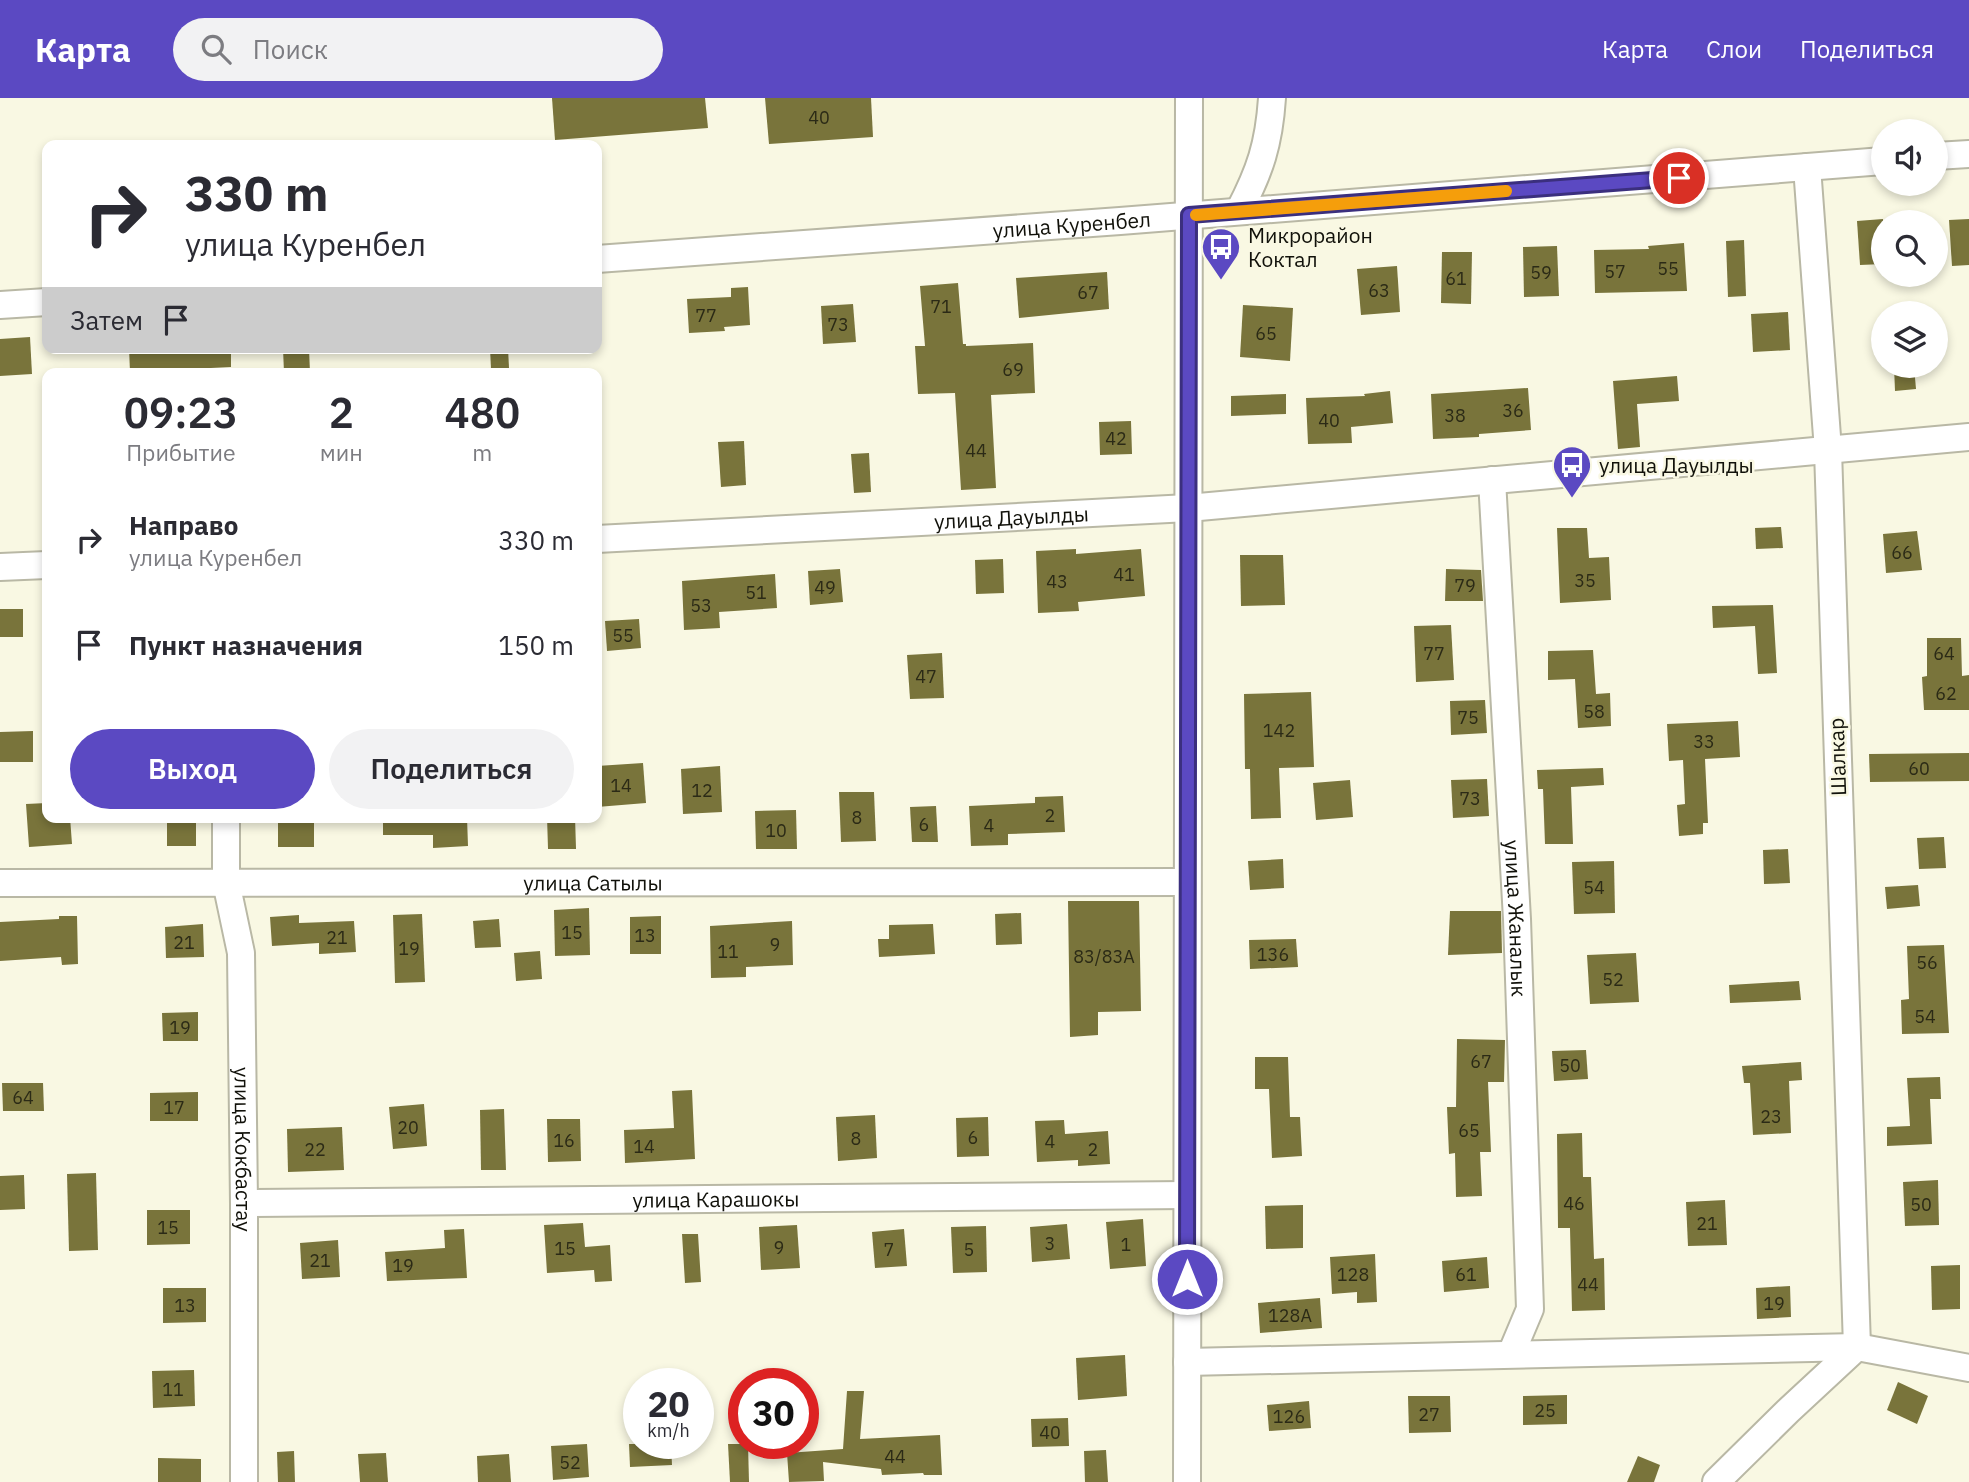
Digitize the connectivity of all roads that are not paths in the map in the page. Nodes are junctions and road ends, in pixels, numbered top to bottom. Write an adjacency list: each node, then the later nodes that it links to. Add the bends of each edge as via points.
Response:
1 (1189, 98): 8 (street)
2 (1272, 98): 7 (street, via 1269,134 1257,177)
3 (1969, 153): 4 (street)
4 (1948, 155)
5 (1871, 162): 6 (street, улица Куренбел)
6 (1807, 167): 7 (street, улица Куренбел); 13 (street, Шалкар)
7 (1239, 211): 8 (street, улица Куренбел)
8 (1189, 215): 9 (street, улица Куренбел); 15 (street)
9 (602, 259)
10 (42, 302): 11 (street)
11 (0, 305)
12 (1969, 437): 13 (street, улица Дауылды)
13 (1828, 450): 14 (street, улица Дауылды); 25 (street, Шалкар)
14 (1492, 480): 15 (street, улица Дауылды); 26 (street, улица Жаналык, via 1517,919 1530,1309)
15 (1188, 508): 16 (street, улица Дауылды); 21 (street)
16 (602, 539)
17 (42, 565): 18 (street)
18 (0, 567)
19 (226, 823): 20 (street, улица Кокбастау)
20 (226, 882): 21 (street, улица Сатылы); 22 (street, улица Сатылы); 24 (street, улица Кокбастау, via 241,953)
21 (1186, 882): 23 (street)
22 (0, 883)
23 (1187, 1195): 24 (street, улица Карашокы); 27 (street)
24 (244, 1203): 29 (street, улица Кокбастау)
25 (1857, 1347): 26 (street); 28 (street); 31 (street)
26 (1511, 1354): 27 (street)
27 (1187, 1362): 30 (street)
28 (1969, 1368)
29 (244, 1482)
30 (1187, 1482)
31 (1716, 1482)

